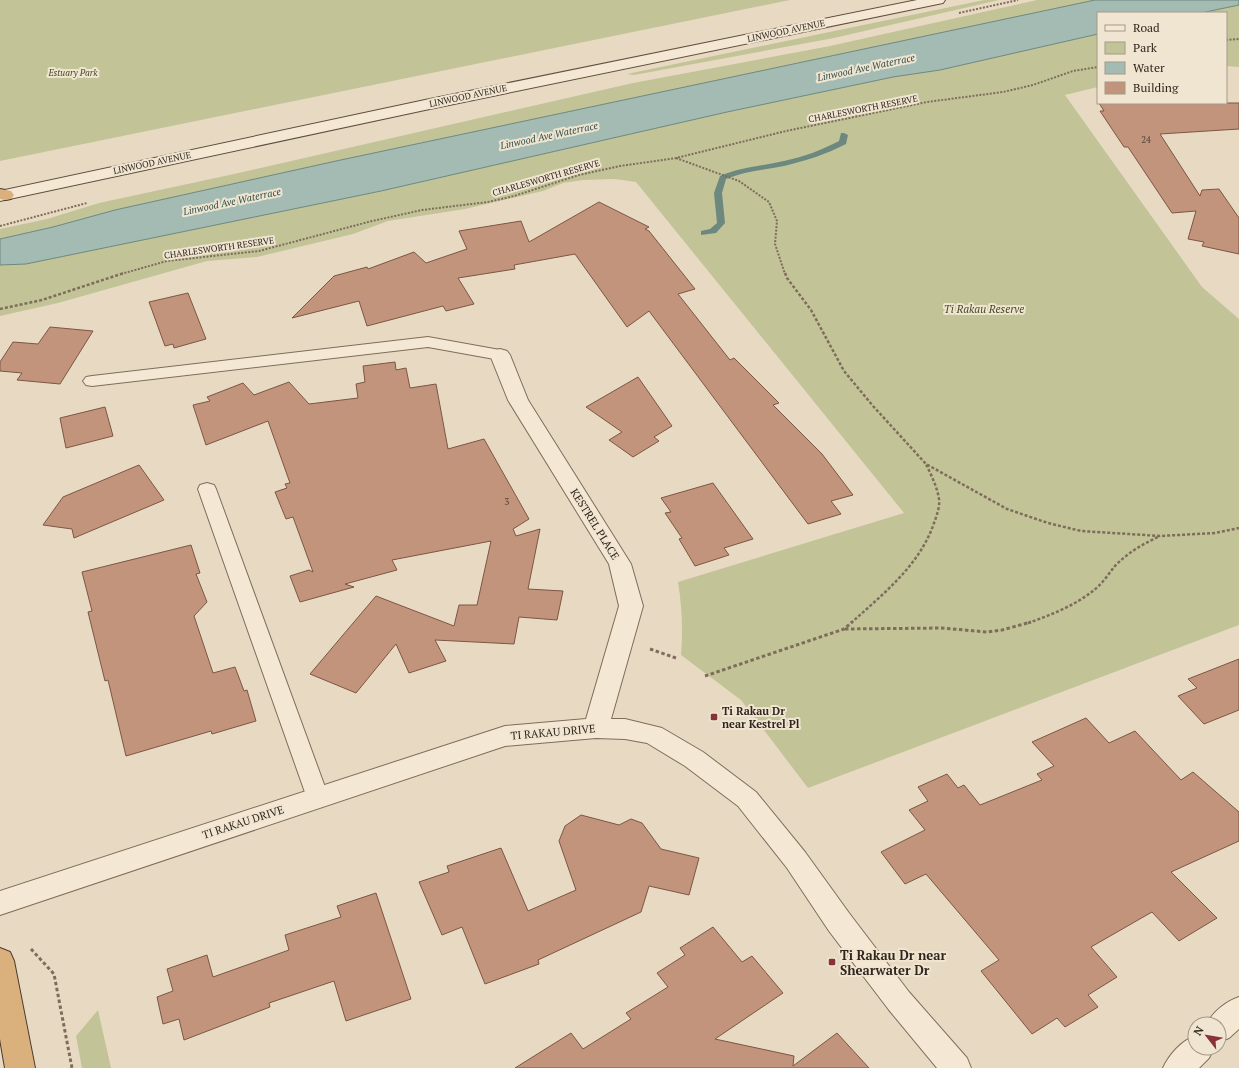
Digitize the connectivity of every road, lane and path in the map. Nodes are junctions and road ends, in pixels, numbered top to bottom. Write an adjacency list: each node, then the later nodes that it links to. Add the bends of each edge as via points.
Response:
1 (938, 0): 6 (street, LINWOOD AVENUE)
2 (1239, 39): 3 (path)
3 (1227, 40)
4 (1097, 67): 5 (path, CHARLESWORTH RESERVE, via 1073,71 1003,92 927,102 786,131)
5 (676, 158): 7 (path, CHARLESWORTH RESERVE, via 586,173 514,196 488,202 422,210 258,251 141,267 42,300); 10 (path, via 738,181 769,202 777,221 775,244 787,278 811,310 844,371)
6 (2, 195)
7 (0, 309)
8 (500, 355): 9 (lane, via 428,342); 18 (street, KESTREL PLACE, via 518,400 620,564 631,606)
9 (92, 381)
10 (926, 464): 13 (path, via 1007,509 1048,523 1082,531); 14 (path, via 939,500 931,533 916,558 895,583)
11 (207, 489): 19 (lane)
12 (1239, 528): 13 (path, via 1216,533)
13 (1160, 536): 14 (path, via 1127,555 1116,564 1097,588 1084,596 1057,610 1011,627 992,632 924,628)
14 (844, 629): 17 (path)
15 (643, 647): 16 (path)
16 (676, 658)
17 (705, 676)
18 (596, 728): 19 (street, TI RAKAU DRIVE, via 505,736); 28 (street, TI RAKAU DRIVE, via 625,729 653,735 694,759 747,799 796,860 899,1001)
19 (318, 798): 20 (street, TI RAKAU DRIVE)
20 (0, 903)
21 (0, 961): 26 (highway)
22 (48, 967): 27 (path, via 54,974)
23 (1239, 1010): 24 (street)
24 (1227, 1021)
25 (1191, 1056): 29 (street)
26 (20, 1068)
27 (72, 1068)
28 (956, 1068)
29 (1178, 1068)

